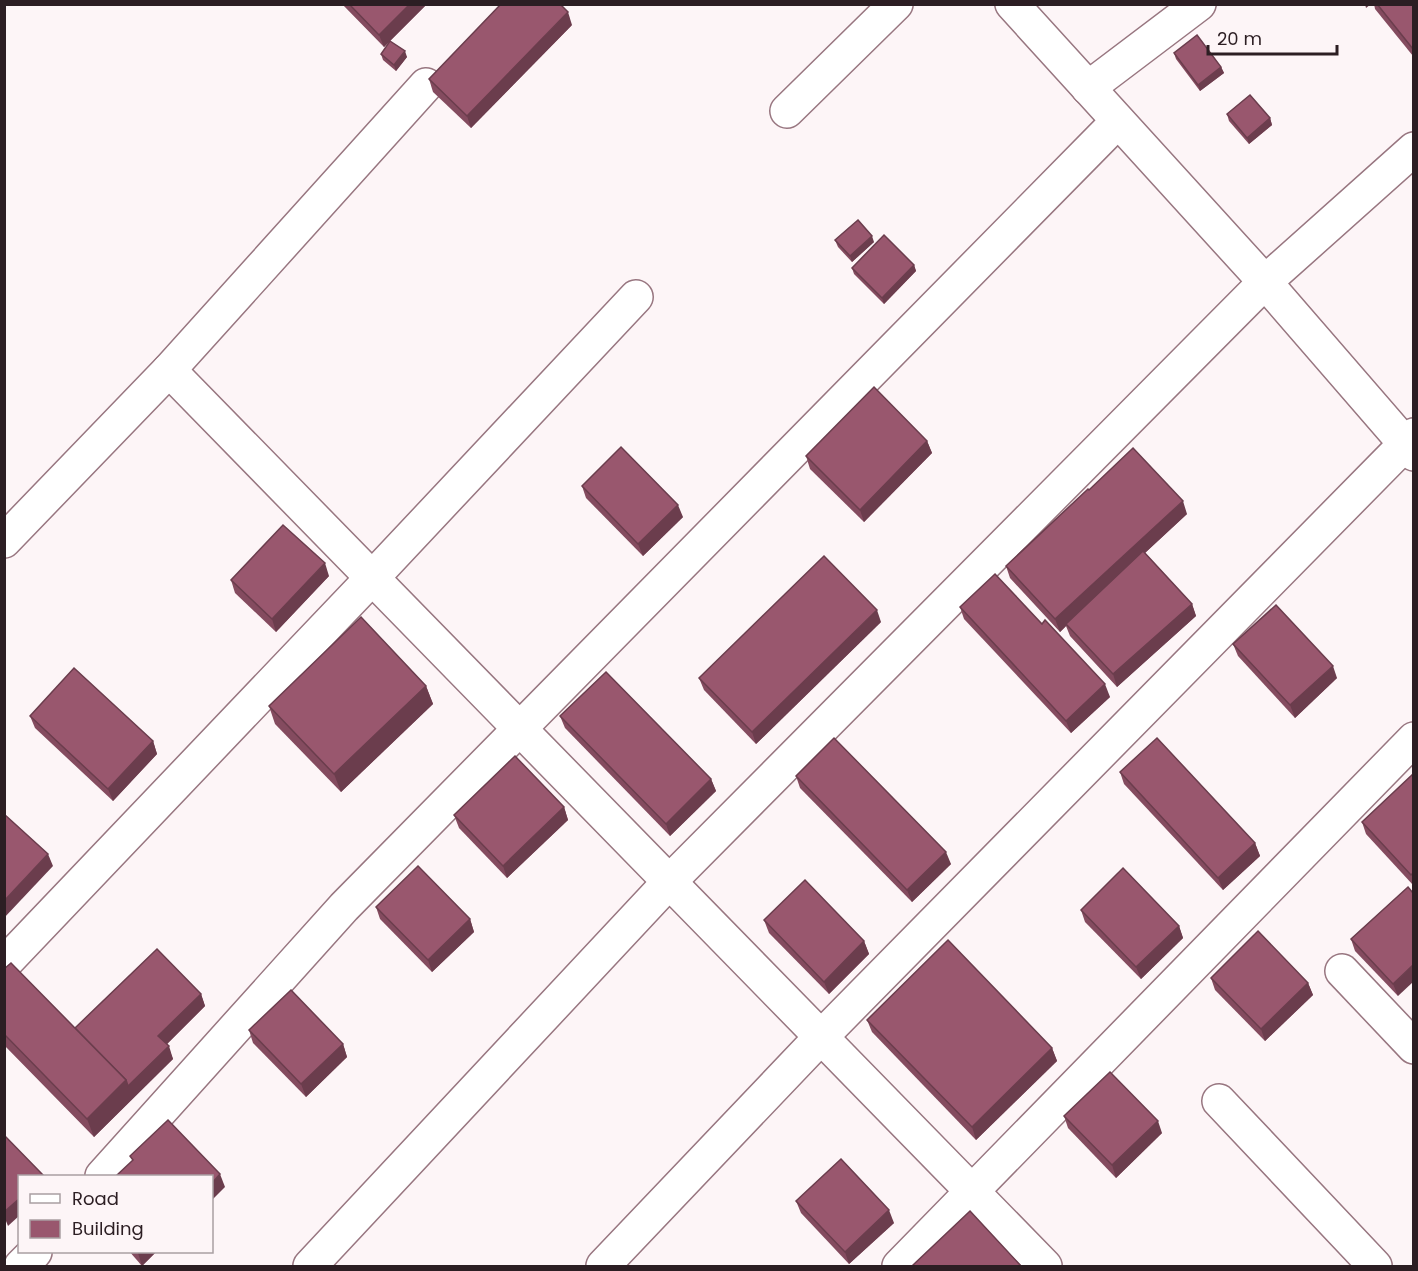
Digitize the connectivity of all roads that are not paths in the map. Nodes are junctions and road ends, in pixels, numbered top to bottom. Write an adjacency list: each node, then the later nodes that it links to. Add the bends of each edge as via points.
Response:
1 (896, 4): 6 (street)
2 (1012, 4): 5 (street)
3 (1199, 4): 5 (street)
4 (426, 85): 11 (street)
5 (1088, 88): 7 (street)
6 (787, 111)
7 (1118, 121): 9 (street); 15 (street)
8 (1413, 149): 9 (street)
9 (1264, 282): 12 (street); 17 (street)
10 (636, 297): 14 (street)
11 (169, 370): 13 (street); 14 (street)
12 (1410, 444): 20 (street)
13 (4, 541)
14 (372, 578): 15 (street); 18 (street)
15 (519, 729): 17 (street); 23 (street, via 344,907)
16 (1413, 738): 24 (street)
17 (669, 882): 20 (street); 27 (street)
18 (4, 964)
19 (1342, 971): 21 (street)
20 (821, 1037): 24 (street); 28 (street)
21 (1413, 1047)
22 (1219, 1101): 31 (street)
23 (103, 1175)
24 (972, 1192): 29 (street); 30 (street)
25 (33, 1253): 26 (street)
26 (21, 1266)
27 (310, 1266)
28 (603, 1266)
29 (899, 1266)
30 (1045, 1266)
31 (1376, 1266)

